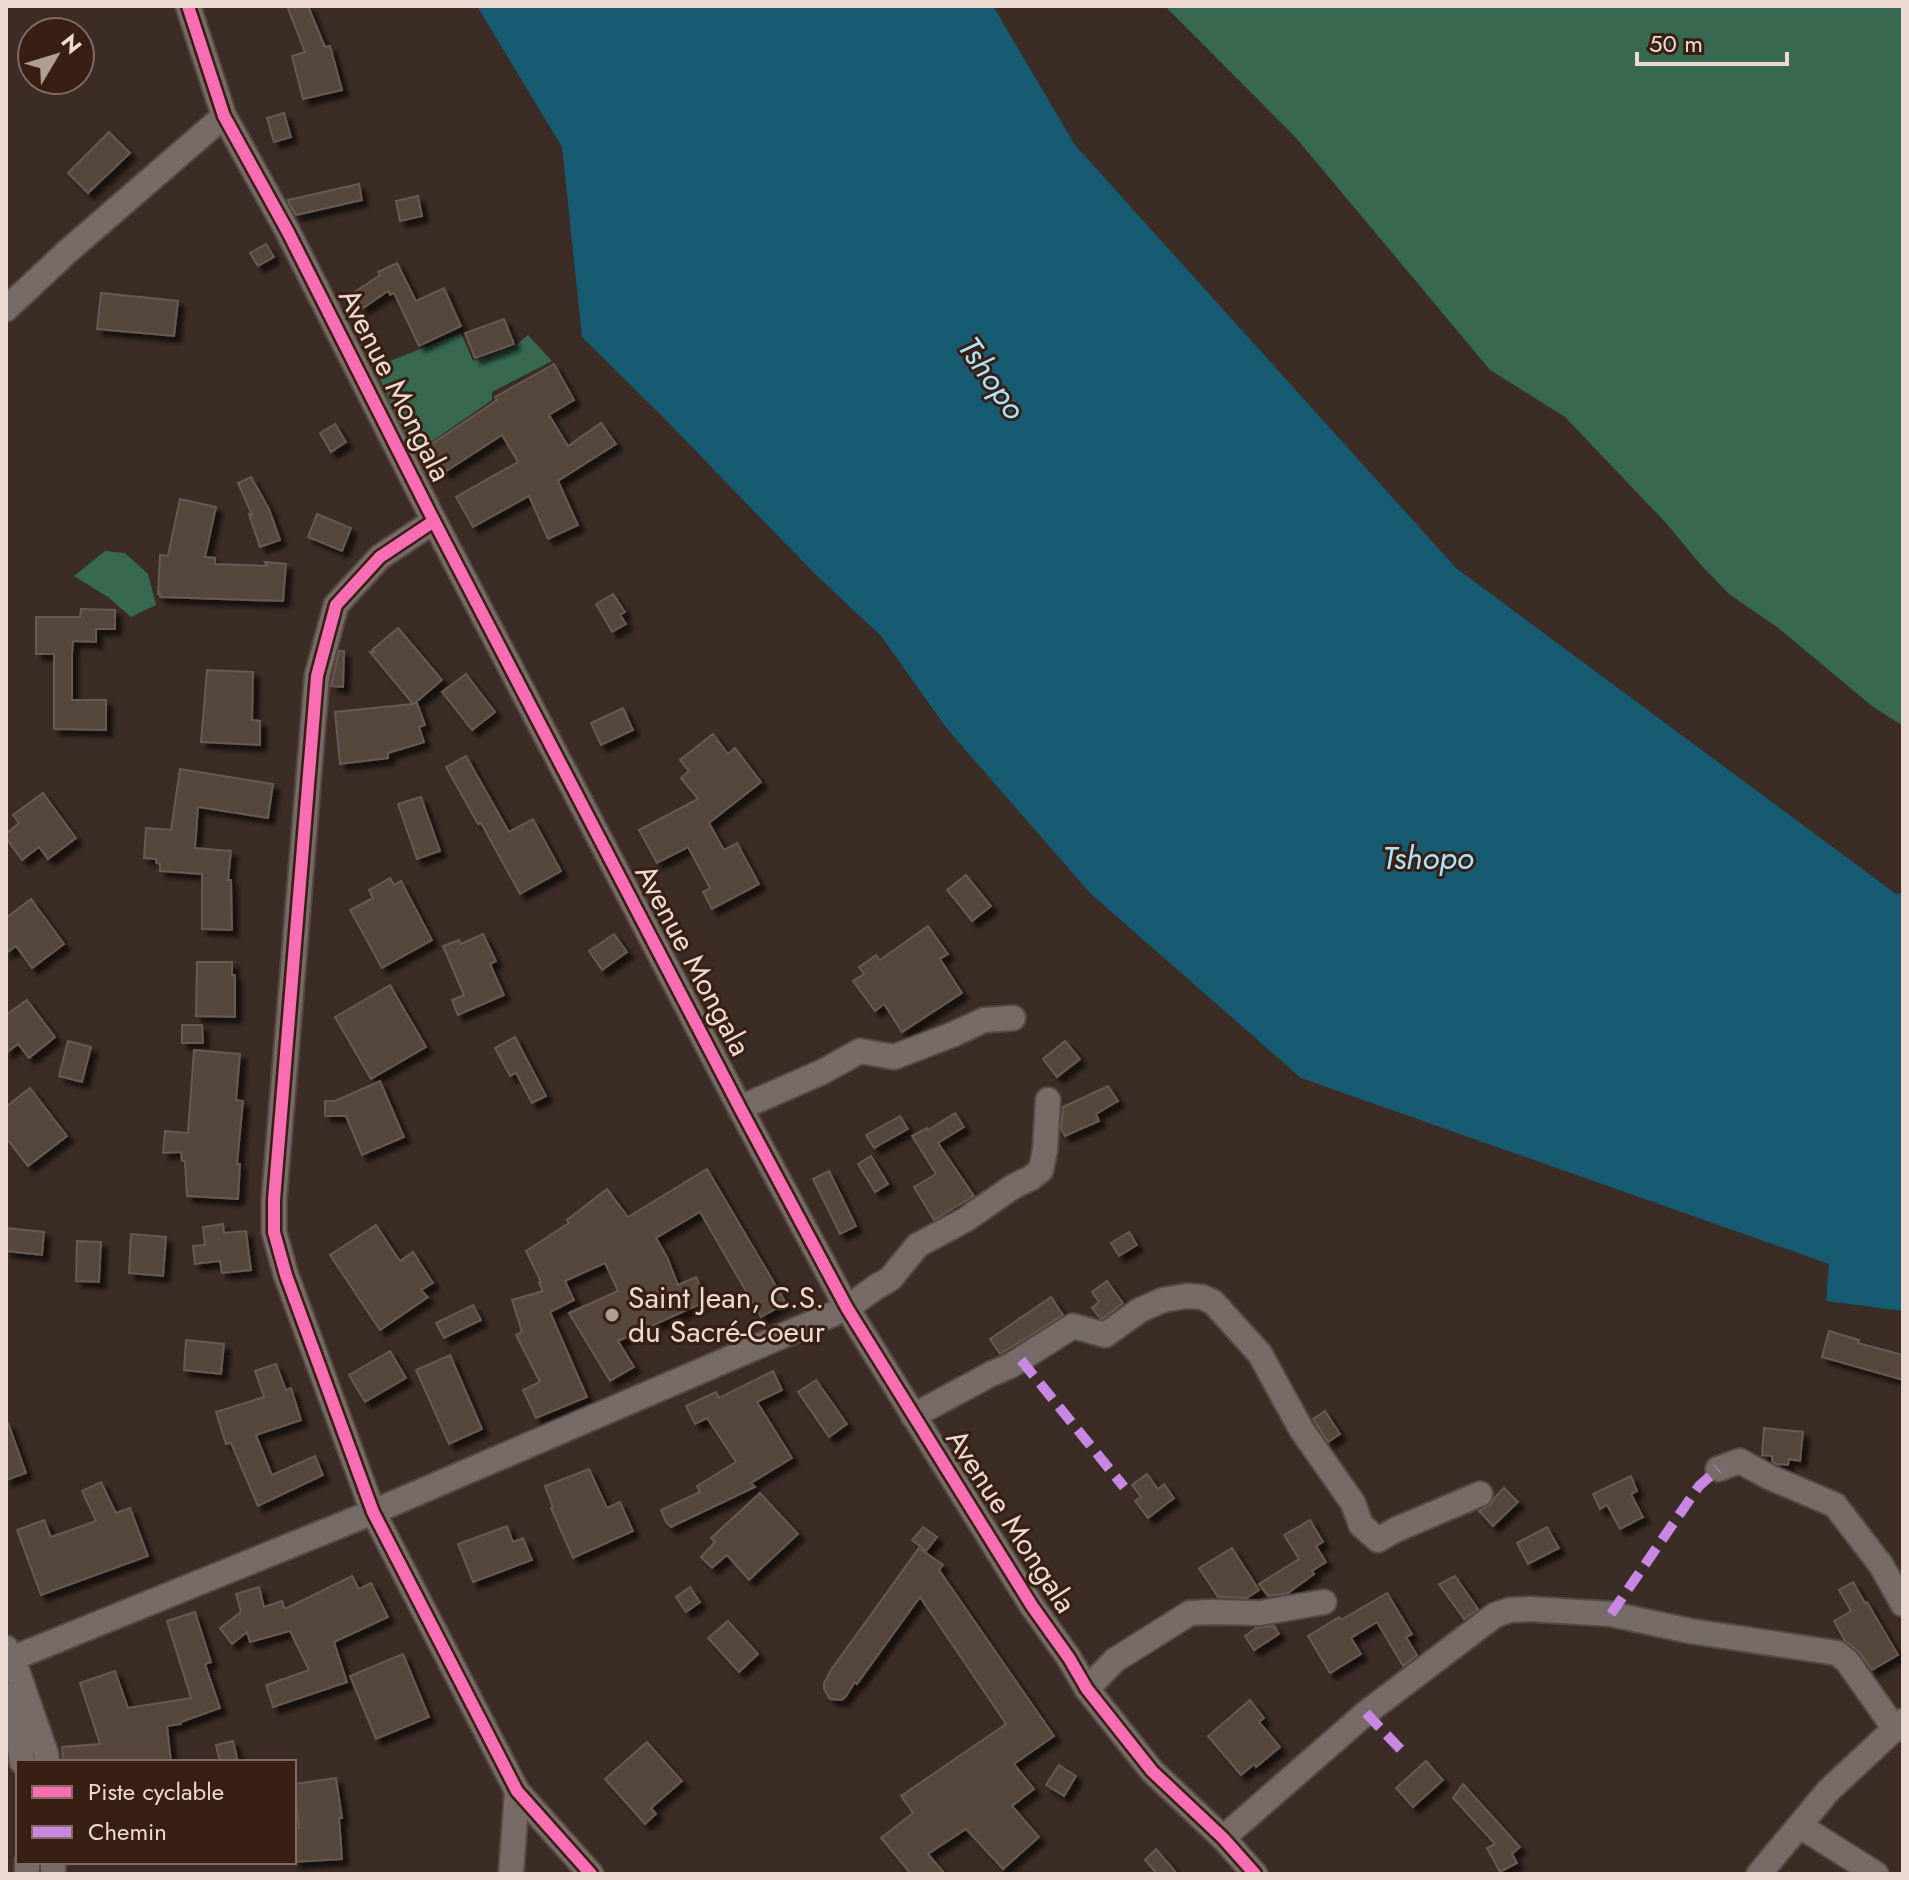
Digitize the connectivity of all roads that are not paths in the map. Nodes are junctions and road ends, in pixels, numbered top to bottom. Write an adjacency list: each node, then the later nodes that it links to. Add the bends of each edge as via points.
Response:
1 (188, 6): 2 (street, Avenue Mongala)
2 (224, 116): 3 (street); 4 (street, Avenue Mongala)
3 (6, 309)
4 (434, 521): 7 (street, Avenue Mongala); 12 (street, via 380,557 336,605 317,676 274,1200 274,1232 286,1275)
5 (1013, 1018): 7 (street, via 984,1020 894,1057 860,1051)
6 (1048, 1100): 8 (street, via 1041,1170 918,1245 890,1279)
7 (740, 1108): 8 (street, Avenue Mongala)
8 (847, 1308): 9 (street, Avenue Mongala); 12 (street)
9 (913, 1416): 11 (street, via 1073,1326 1105,1335 1163,1300 1202,1297 1213,1302 1260,1354 1301,1429 1353,1503 1361,1525 1378,1540); 16 (street, Avenue Mongala)
10 (1718, 1469): 14 (street, via 1740,1461 1835,1505)
11 (1480, 1494)
12 (373, 1512): 15 (street); 21 (street)
13 (1324, 1602): 16 (street, via 1260,1613 1190,1613 1115,1660)
14 (1903, 1604)
15 (8, 1656): 20 (street)
16 (1087, 1689): 23 (street, Avenue Mongala, via 1152,1771)
17 (6, 1695): 19 (street)
18 (1899, 1725): 22 (street, via 1829,1790); 23 (street, via 1837,1653 1611,1614 1510,1610 1495,1615 1366,1713)
19 (22, 1760)
20 (47, 1760)
21 (517, 1791): 24 (street); 25 (street)
22 (1800, 1826): 27 (street); 28 (street)
23 (1223, 1838): 26 (street, Avenue Mongala)
24 (511, 1874)
25 (591, 1874)
26 (1255, 1874)
27 (1759, 1874)
28 (1876, 1874)

